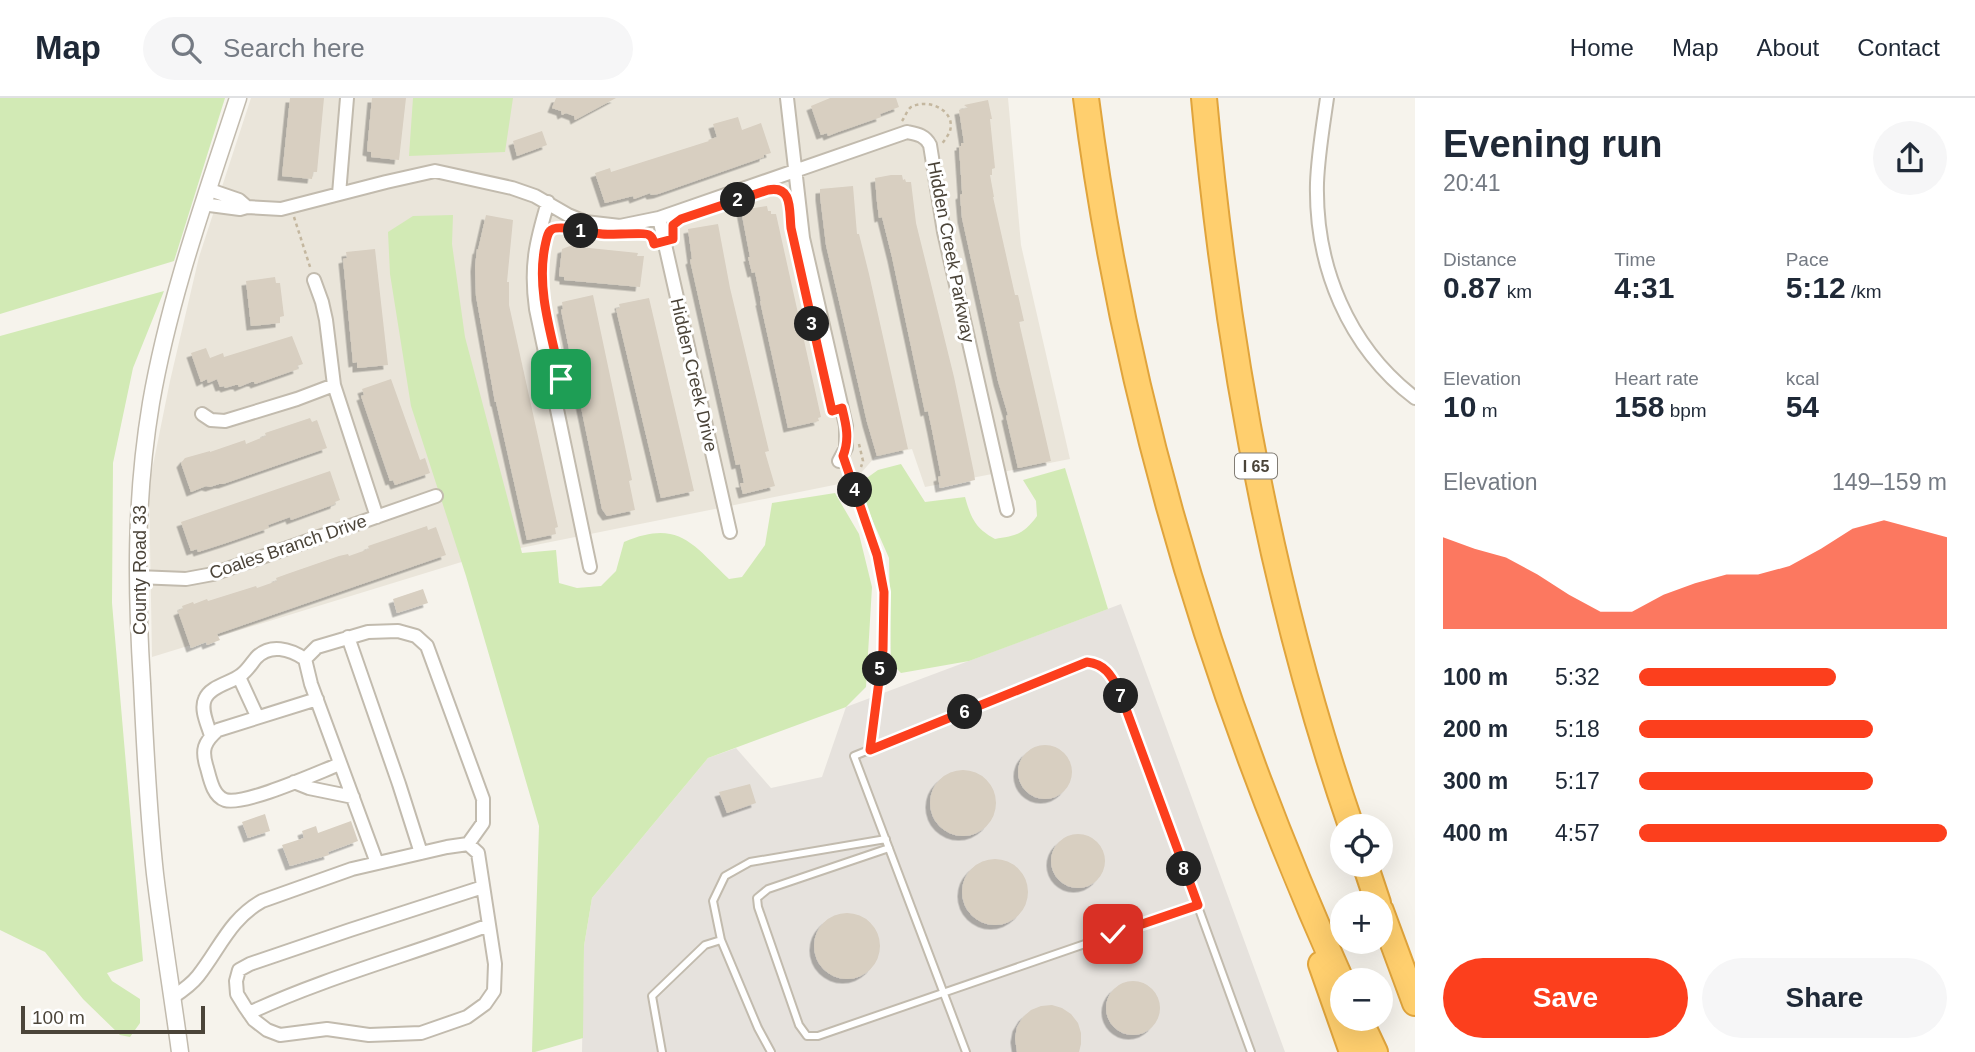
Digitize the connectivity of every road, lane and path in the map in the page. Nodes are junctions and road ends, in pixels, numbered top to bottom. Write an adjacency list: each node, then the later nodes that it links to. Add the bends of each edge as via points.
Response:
1 (237, 98): 11 (street, County Road 33)
2 (347, 98): 10 (street)
3 (787, 98): 9 (street)
4 (1086, 98): 34 (highway, via 1138,380 1186,565)
5 (1204, 98): 39 (highway, I 65, via 1225,287 1253,452 1303,664)
6 (1327, 98): 17 (street, via 1318,196 1331,281 1363,344)
7 (897, 125): 8 (path, via 918,103 940,105 951,128)
8 (940, 154)
9 (794, 170): 14 (street, Hidden Creek Parkway); 20 (street, via 803,238 846,426); 23 (street, Hidden Creek Parkway, via 907,132 928,140 944,232)
10 (339, 194): 12 (street, Hidden Creek Parkway, via 435,171 512,188); 13 (street, Hidden Creek Parkway)
11 (205, 197): 13 (street, Hidden Creek Parkway, via 240,209); 27 (street, County Road 33, via 170,316 151,404 137,528)
12 (548, 202): 14 (street, Hidden Creek Parkway, via 585,222 620,226); 26 (street, via 535,251 533,286)
13 (292, 206): 15 (path)
14 (660, 218): 25 (street, Hidden Creek Drive)
15 (314, 280): 16 (street, via 326,320)
16 (334, 385): 18 (street, via 225,421 211,421); 24 (street)
17 (1415, 398)
18 (202, 414)
19 (859, 444): 21 (path)
20 (841, 458): 35 (lane, via 877,555 884,592 883,650)
21 (861, 467)
22 (436, 496): 24 (street, Coales Branch Drive)
23 (1007, 510)
24 (377, 517): 27 (street, Coales Branch Drive, via 214,575)
25 (730, 532)
26 (590, 567)
27 (137, 577): 52 (street, County Road 33, via 148,804)
28 (348, 637): 29 (street, via 317,648); 41 (street, via 398,631 416,636 427,646 484,799 483,824); 43 (street)
29 (306, 659): 30 (street, via 292,651 272,649 261,653); 31 (street)
30 (239, 677): 32 (street); 33 (street, via 208,694 204,702)
31 (317, 699): 32 (street); 36 (street)
32 (257, 716): 33 (street)
33 (211, 736): 37 (street, via 204,746 205,762 215,793 224,800 237,801)
34 (1246, 745): 50 (highway); 61 (highway)
35 (870, 750): 40 (lane, via 854,756); 46 (lane, via 1087,662 1096,663 1110,671 1119,690)
36 (340, 764): 37 (street); 38 (street)
37 (293, 782): 38 (street)
38 (353, 797): 44 (street)
39 (1347, 814)
40 (886, 839): 42 (lane); 48 (lane, via 750,862 725,876 713,901)
41 (468, 844): 43 (street); 45 (street, via 478,853)
42 (889, 848): 51 (lane); 51 (lane, via 768,889 757,898 799,1025 807,1036 818,1036)
43 (421, 853): 44 (street)
44 (377, 863): 52 (street, via 250,908 198,976)
45 (483, 887): 47 (street); 54 (street, via 250,964 239,970 236,981 237,994)
46 (1198, 905): 51 (lane); 60 (lane)
47 (489, 925): 54 (street); 54 (street, via 494,990 485,1004 467,1017 421,1033 369,1035 327,1029 281,1035 267,1030)
48 (721, 940): 57 (lane, via 705,945 652,996); 58 (lane)
49 (1393, 943): 53 (highway)
50 (1336, 968)
51 (944, 993): 59 (lane)
52 (173, 997): 56 (street, County Road 33)
53 (1415, 1003)
54 (249, 1013)
55 (1365, 1031): 62 (highway)
56 (180, 1052)
57 (662, 1052)
58 (771, 1052)
59 (966, 1052)
60 (1251, 1052)
61 (1352, 1052)
62 (1375, 1052)

